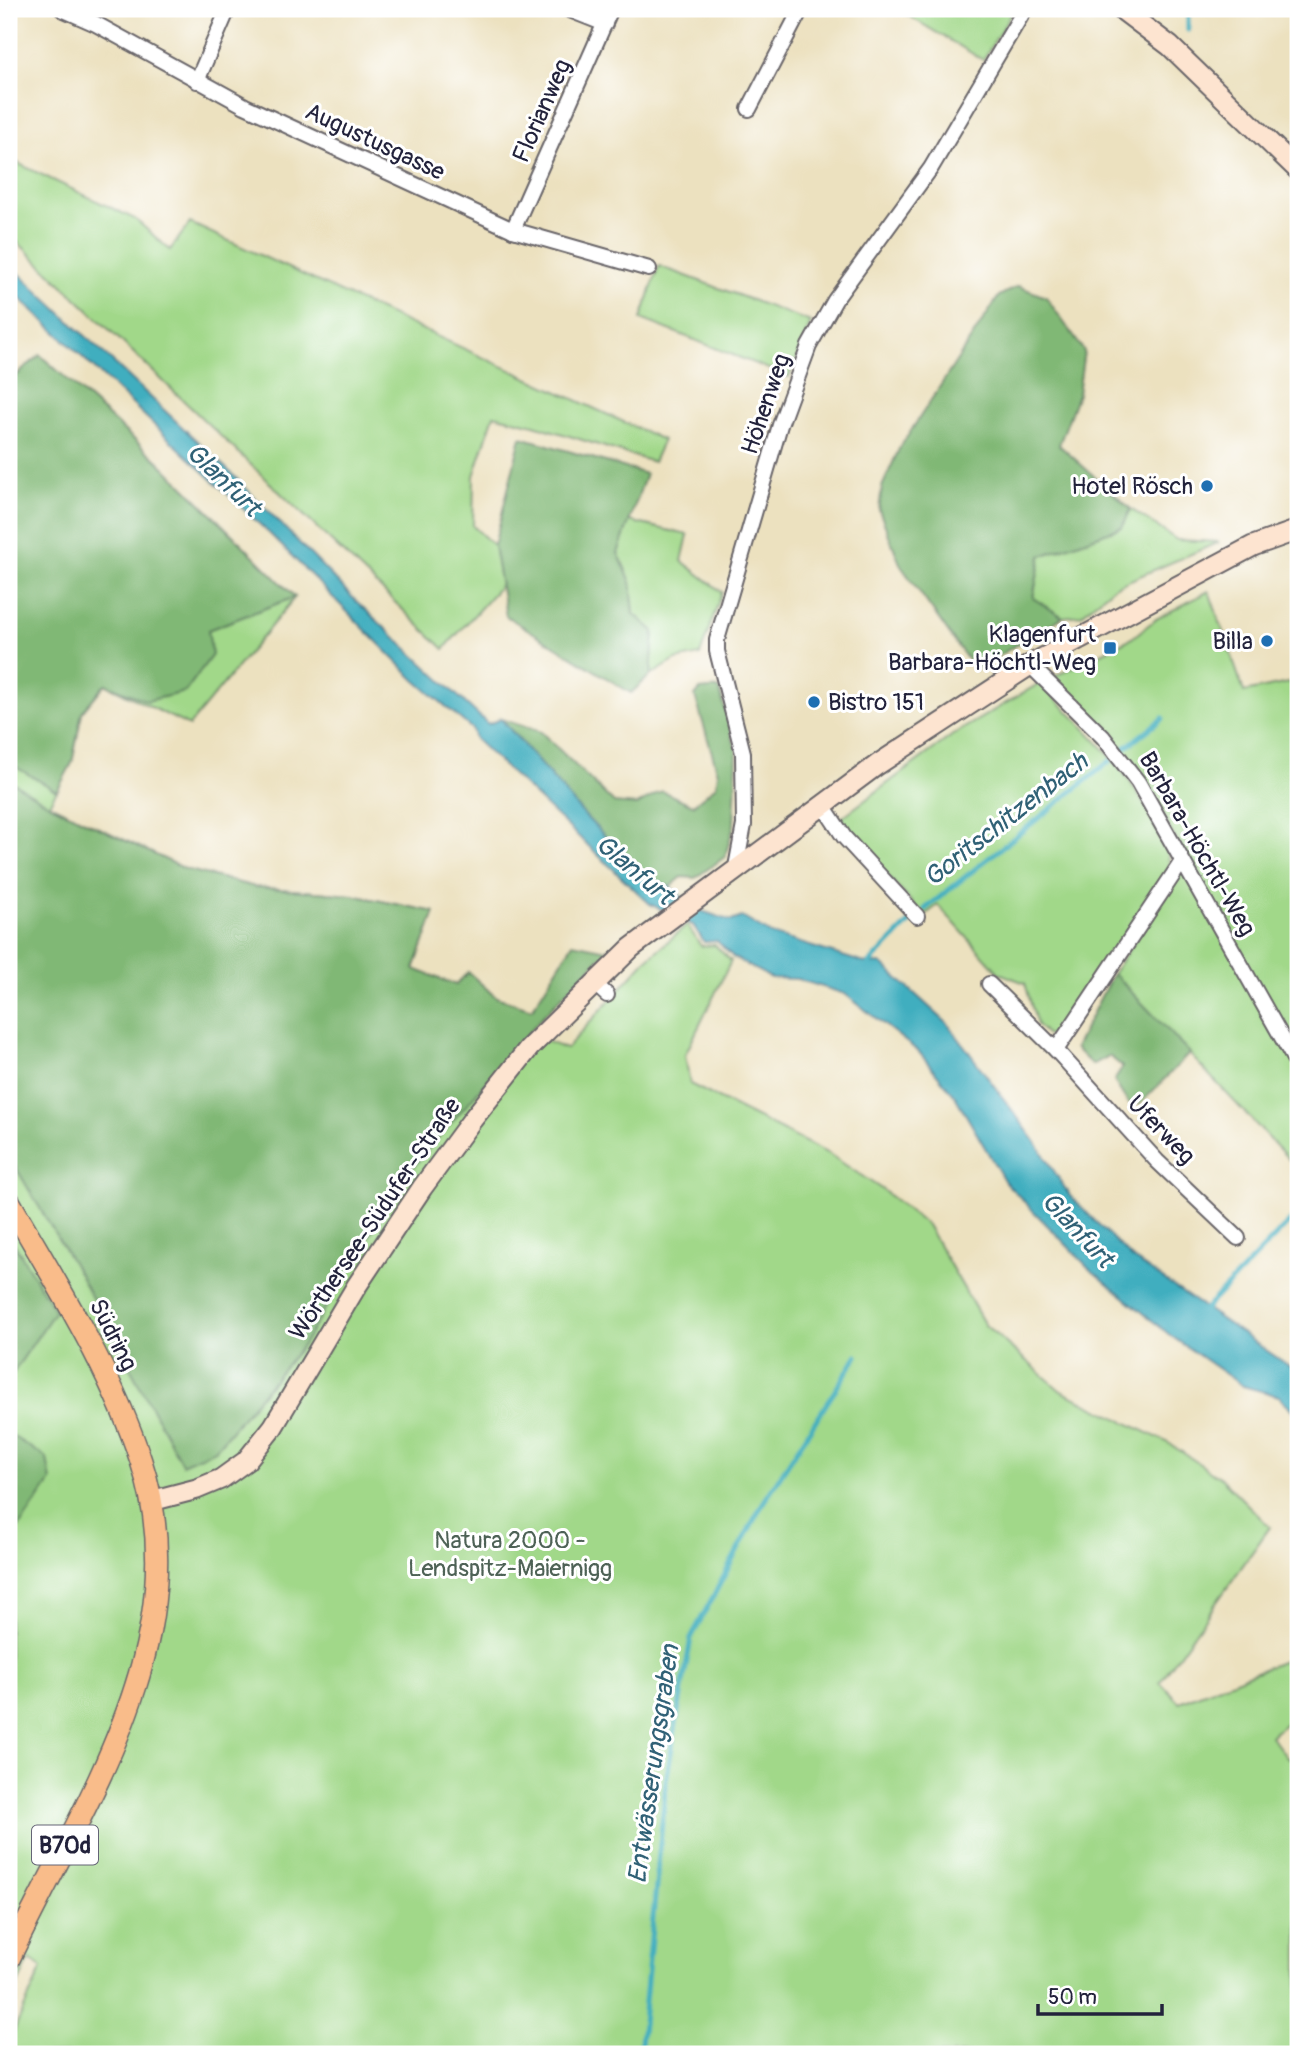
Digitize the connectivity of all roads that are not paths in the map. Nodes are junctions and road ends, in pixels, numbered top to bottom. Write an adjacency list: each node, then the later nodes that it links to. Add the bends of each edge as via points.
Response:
1 (62, 9): 9 (street, Augustusgasse)
2 (228, 9): 9 (street)
3 (567, 9): 8 (street)
4 (611, 9): 8 (street, Florianweg)
5 (801, 9): 10 (street)
6 (1026, 9): 18 (street, Höhenweg, via 932,168 835,300 809,346 788,401 717,640 743,753 744,825)
7 (1121, 9): 11 (main road, via 1170,46)
8 (605, 24): 12 (street, Florianweg)
9 (197, 80): 12 (street, Augustusgasse)
10 (749, 109)
11 (1298, 170)
12 (513, 230): 13 (street, Augustusgasse)
13 (649, 270)
14 (1298, 530): 15 (main road, Wörthersee-Südufer-Straße, via 1253,546)
15 (1030, 665): 16 (main road, Wörthersee-Südufer-Straße); 17 (street, Barbara-Höchtl-Weg, via 1121,758)
16 (822, 804): 18 (main road, Wörthersee-Südufer-Straße); 19 (street, via 844,837)
17 (1181, 863): 21 (street); 22 (street, Barbara-Höchtl-Weg)
18 (736, 867): 25 (main road, Wörthersee-Südufer-Straße, via 662,925 600,989 529,1048 422,1188 356,1287 273,1427 246,1461 209,1484)
19 (918, 916)
20 (989, 984): 21 (street, Uferweg)
21 (1056, 1050): 24 (street, Uferweg, via 1157,1161)
22 (1298, 1066)
23 (9, 1201): 25 (main road, Südring / B70d, via 117,1401 142,1462)
24 (1238, 1238)
25 (151, 1501): 26 (main road, B70d, via 157,1544 155,1599 143,1665 114,1743)
26 (9, 1959)

